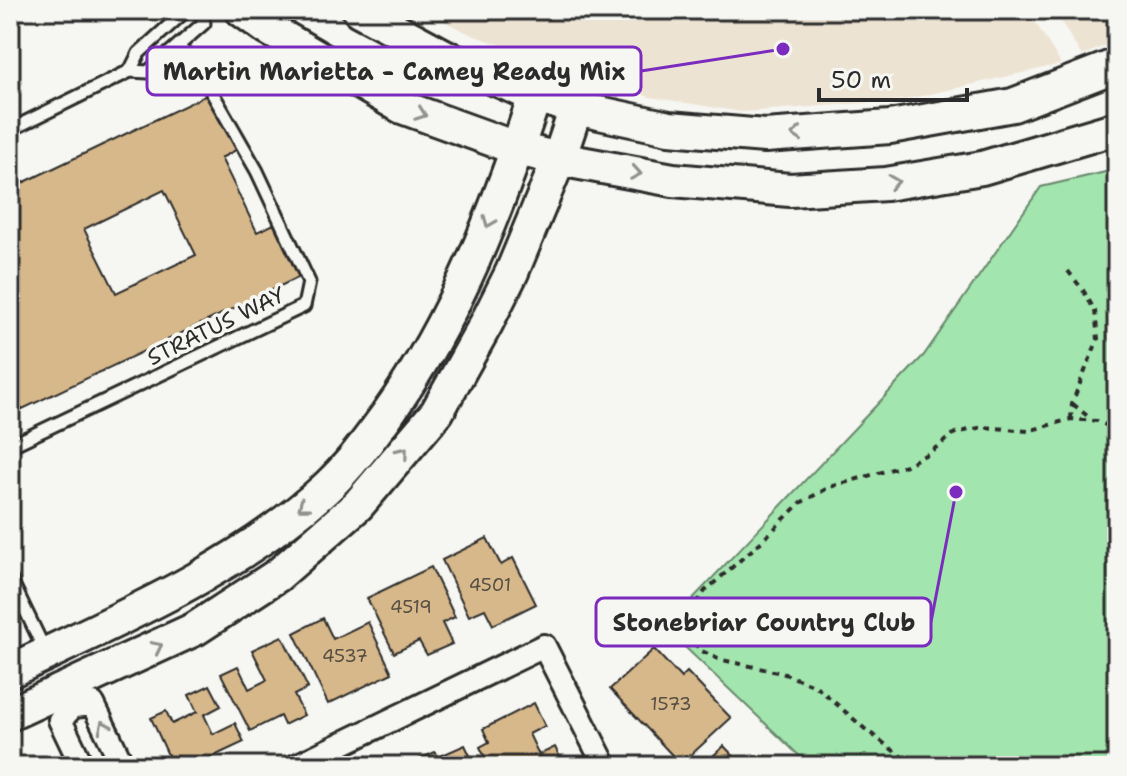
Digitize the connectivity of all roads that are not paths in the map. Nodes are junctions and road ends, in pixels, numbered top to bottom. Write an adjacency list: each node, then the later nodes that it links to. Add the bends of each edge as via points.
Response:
1 (190, 10): 7 (lane, via 139,53)
2 (201, 10): 5 (lane, via 204,23)
3 (242, 10): 12 (main road, one-way to 12, via 402,107)
4 (359, 10): 8 (main road, via 454,61)
5 (179, 47): 7 (lane, via 148,72); 14 (lane, STRATUS WAY, via 205,80 257,171 309,282 304,306)
6 (1117, 65): 9 (main road, one-way to 9, via 1013,105 890,127 765,136 669,128)
7 (130, 71): 11 (lane)
8 (535, 96): 9 (main road); 12 (main road)
9 (576, 108): 13 (main road)
10 (1117, 128): 13 (main road, one-way to 10, via 673,180 790,190 845,187 982,168)
11 (10, 130)
12 (518, 149): 13 (main road); 15 (main road, one-way to 15, via 461,293 415,376)
13 (559, 159): 16 (main road, one-way to 13, via 437,412 512,272)
14 (10, 446)
15 (338, 475): 16 (main road); 19 (main road, one-way to 19, via 256,543 153,604)
16 (364, 499): 21 (main road, one-way to 16, via 195,629 278,575)
17 (10, 578): 18 (lane)
18 (14, 598): 20 (lane)
19 (91, 632): 20 (main road); 21 (main road)
20 (47, 653): 22 (main road)
21 (109, 669): 23 (main road)
22 (10, 671)
23 (69, 698): 24 (main road); 25 (street, via 60,720); 26 (street, one-way to 23, via 93,704)
24 (10, 714)
25 (82, 766)
26 (123, 766)
27 (296, 766): 28 (street, via 544,646)
28 (605, 766)

